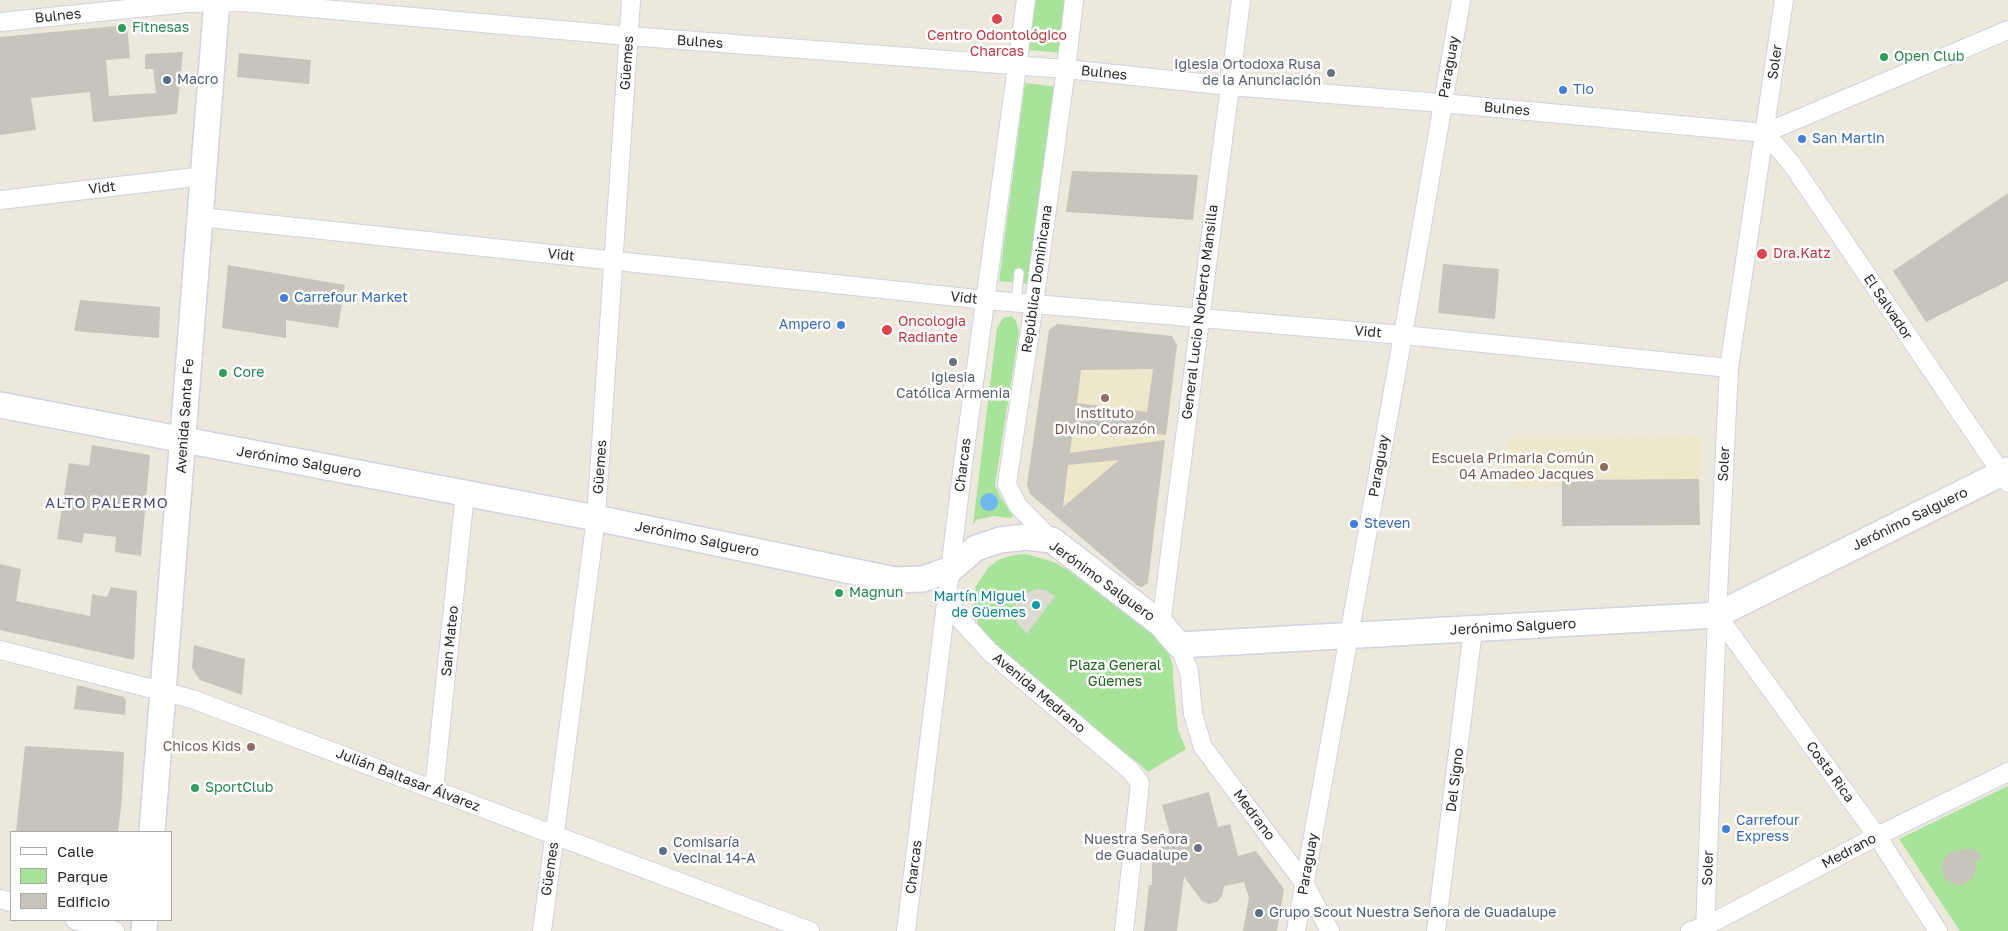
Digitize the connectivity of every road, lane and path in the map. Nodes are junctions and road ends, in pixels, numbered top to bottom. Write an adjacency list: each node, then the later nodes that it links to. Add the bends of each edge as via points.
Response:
1 (632, 0): 10 (street, Güemes)
2 (1026, 0): 11 (street, Charcas)
3 (1074, 0): 12 (street, República Dominicana)
4 (1240, 0): 13 (street, General Lucio Norberto Mansilla)
5 (1461, 0): 14 (street, Paraguay)
6 (1784, 0): 15 (street, Soler)
7 (217, 1): 8 (street, Bulnes); 10 (street, Bulnes); 16 (street, Avenida Santa Fe)
8 (0, 22)
9 (2008, 30): 15 (street, Bulnes)
10 (629, 36): 11 (street, Bulnes); 19 (street, Güemes)
11 (1018, 65): 12 (street, Bulnes); 21 (street, Charcas)
12 (1066, 69): 13 (street, Bulnes); 23 (street, República Dominicana)
13 (1230, 86): 14 (street, Bulnes); 24 (street, General Lucio Norberto Mansilla)
14 (1442, 103): 15 (street, Bulnes); 25 (street, Paraguay)
15 (1765, 134): 26 (street, Soler); 29 (street, El Salvador, via 1791,163)
16 (204, 176): 17 (street, Vidt); 18 (street, Avenida Santa Fe)
17 (0, 200)
18 (200, 217): 19 (street, Vidt); 28 (street, Avenida Santa Fe)
19 (615, 260): 21 (street, Vidt); 31 (street, Güemes)
20 (1018, 274): 22 (lane)
21 (986, 300): 22 (street, Vidt); 33 (street, Charcas)
22 (1016, 303): 23 (street, Vidt)
23 (1034, 304): 24 (street, Vidt); 32 (street, República Dominicana, via 1006,484 1018,506)
24 (1199, 318): 25 (street, Vidt); 36 (street, General Lucio Norberto Mansilla)
25 (1403, 335): 26 (street, Vidt); 38 (street, Paraguay)
26 (1729, 368): 35 (street, Soler)
27 (0, 405): 28 (street, Jerónimo Salguero)
28 (183, 440): 30 (street, Jerónimo Salguero); 41 (street, Avenida Santa Fe)
29 (2006, 476): 35 (street, Jerónimo Salguero)
30 (465, 493): 31 (street, Jerónimo Salguero); 43 (street, San Mateo)
31 (596, 518): 33 (street, Jerónimo Salguero, via 895,580 923,579); 45 (street, Güemes)
32 (1052, 540): 33 (street, Jerónimo Salguero, via 1026,537 987,543); 36 (street, Jerónimo Salguero)
33 (951, 569): 34 (street, Charcas)
34 (948, 595): 53 (street, Charcas); 54 (street, Avenida Medrano, via 960,619 990,652 1130,770 1140,783)
35 (1717, 615): 37 (street, Jerónimo Salguero); 46 (street, Costa Rica); 49 (street, Soler)
36 (1161, 624): 39 (street, Jerónimo Salguero)
37 (1473, 629): 38 (street, Jerónimo Salguero); 57 (street, Del Signo)
38 (1349, 635): 39 (street, Jerónimo Salguero); 47 (street, Paraguay)
39 (1180, 645): 47 (street, Medrano, via 1189,671 1193,714 1203,747)
40 (0, 650): 41 (street, Julián Baltasar Álvarez)
41 (162, 690): 43 (street, Julián Baltasar Álvarez, via 192,698); 44 (street, Avenida Santa Fe)
42 (2008, 772): 46 (street, Medrano)
43 (434, 790): 45 (street, Julián Baltasar Álvarez)
44 (152, 831)
45 (554, 836): 51 (street, Güemes); 52 (street, Julián Baltasar Álvarez)
46 (1877, 836): 49 (street, Medrano); 58 (street, Costa Rica)
47 (1304, 884): 55 (street, Paraguay); 56 (street, Medrano)
48 (78, 921): 50 (street)
49 (1700, 929)
50 (115, 931)
51 (542, 931)
52 (810, 931)
53 (906, 931)
54 (1124, 931)
55 (1296, 931)
56 (1330, 931)
57 (1436, 931)
58 (1938, 931)

